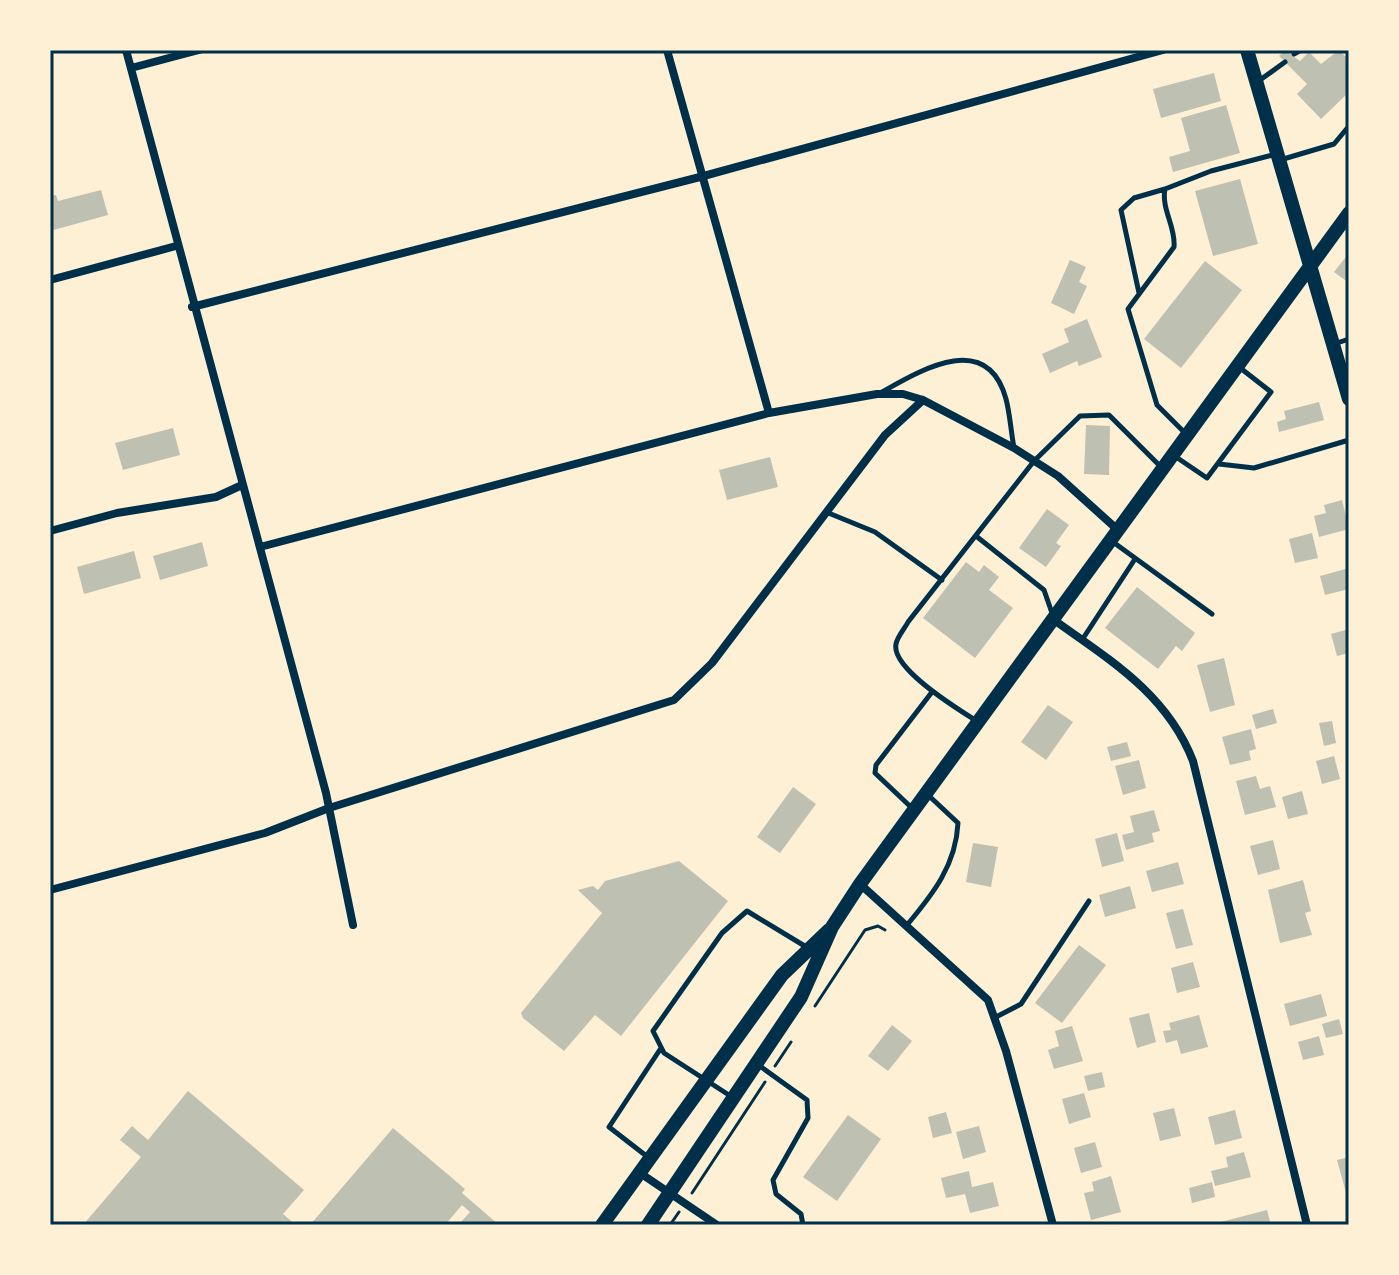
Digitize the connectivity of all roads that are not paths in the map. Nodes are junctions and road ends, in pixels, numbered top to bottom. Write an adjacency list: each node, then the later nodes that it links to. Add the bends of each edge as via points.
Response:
1 (126, 50): 9 (street)
2 (199, 50): 9 (street)
3 (667, 50): 13 (street)
4 (1163, 50): 13 (street)
5 (1247, 50): 10 (main road)
6 (1301, 50): 7 (lane)
7 (1294, 54)
8 (1285, 62): 10 (lane)
9 (131, 68): 16 (street)
10 (1256, 82): 12 (main road)
11 (1349, 126): 12 (lane, via 1334,144)
12 (1278, 157): 14 (lane, via 1211,171); 17 (main road)
13 (700, 177): 20 (street); 27 (street)
14 (1165, 189): 19 (lane, via 1174,247); 19 (lane, via 1134,198 1121,210)
15 (1349, 213): 17 (main road)
16 (176, 246): 18 (street); 20 (street)
17 (1310, 267): 22 (main road); 23 (main road)
18 (50, 280)
19 (1139, 294): 28 (lane, via 1128,309 1157,405)
20 (192, 307): 35 (street)
21 (1349, 339): 22 (lane)
22 (1333, 344): 25 (main road)
23 (1238, 366): 28 (main road); 33 (lane, via 1271,392)
24 (877, 394): 26 (street); 27 (street); 30 (lane, via 924,368 952,360 975,361 995,375 1006,397)
25 (1349, 399)
26 (923, 400): 30 (street); 36 (street, via 885,435)
27 (769, 413): 40 (street)
28 (1188, 436): 31 (main road)
29 (1349, 440): 33 (lane, via 1254,468)
30 (1014, 448): 32 (street)
31 (1174, 456): 33 (lane, via 1207,478); 34 (main road)
32 (1034, 461): 34 (lane, via 1080,416 1109,415); 38 (lane); 39 (street, via 1058,476)
33 (1218, 464)
34 (1164, 470): 39 (main road)
35 (242, 485): 37 (street, via 216,497 117,513); 40 (street)
36 (826, 512): 42 (lane, via 875,532); 49 (street, via 712,663 674,700)
37 (50, 531)
38 (976, 536): 42 (lane); 44 (lane, via 1044,590)
39 (1116, 536): 41 (lane); 44 (main road)
40 (260, 547): 49 (street)
41 (1135, 559): 43 (lane); 45 (lane)
42 (942, 580): 46 (lane, via 896,644 897,657)
43 (1212, 614)
44 (1054, 620): 45 (street); 47 (main road)
45 (1082, 640): 70 (street, via 1158,702 1174,721 1193,761)
46 (932, 692): 47 (lane); 50 (lane, via 876,765 875,773)
47 (979, 723): 48 (main road)
48 (927, 794): 50 (main road); 55 (lane, via 958,823 957,845 938,887)
49 (329, 808): 52 (street, via 265,833); 54 (street)
50 (915, 810): 51 (main road)
51 (860, 884): 55 (street); 56 (main road)
52 (50, 890)
53 (1089, 901): 57 (lane, via 1021,1004)
54 (353, 925)
55 (907, 925): 57 (street, via 973,984)
56 (814, 952): 58 (lane, via 747,911 722,933 653,1031); 59 (main road, via 801,997); 60 (main road, via 782,975)
57 (996, 1017): 69 (street)
58 (661, 1048): 60 (lane); 62 (lane, via 609,1127)
59 (756, 1063): 61 (main road); 68 (lane, via 807,1100 808,1118 773,1180 776,1194 801,1214)
60 (707, 1079): 61 (lane); 62 (main road)
61 (733, 1098): 64 (main road)
62 (650, 1158): 63 (main road)
63 (640, 1173): 64 (street); 65 (main road)
64 (669, 1194): 66 (main road); 67 (street)
65 (602, 1225)
66 (648, 1225)
67 (717, 1225)
68 (803, 1225)
69 (1053, 1225)
70 (1307, 1225)

